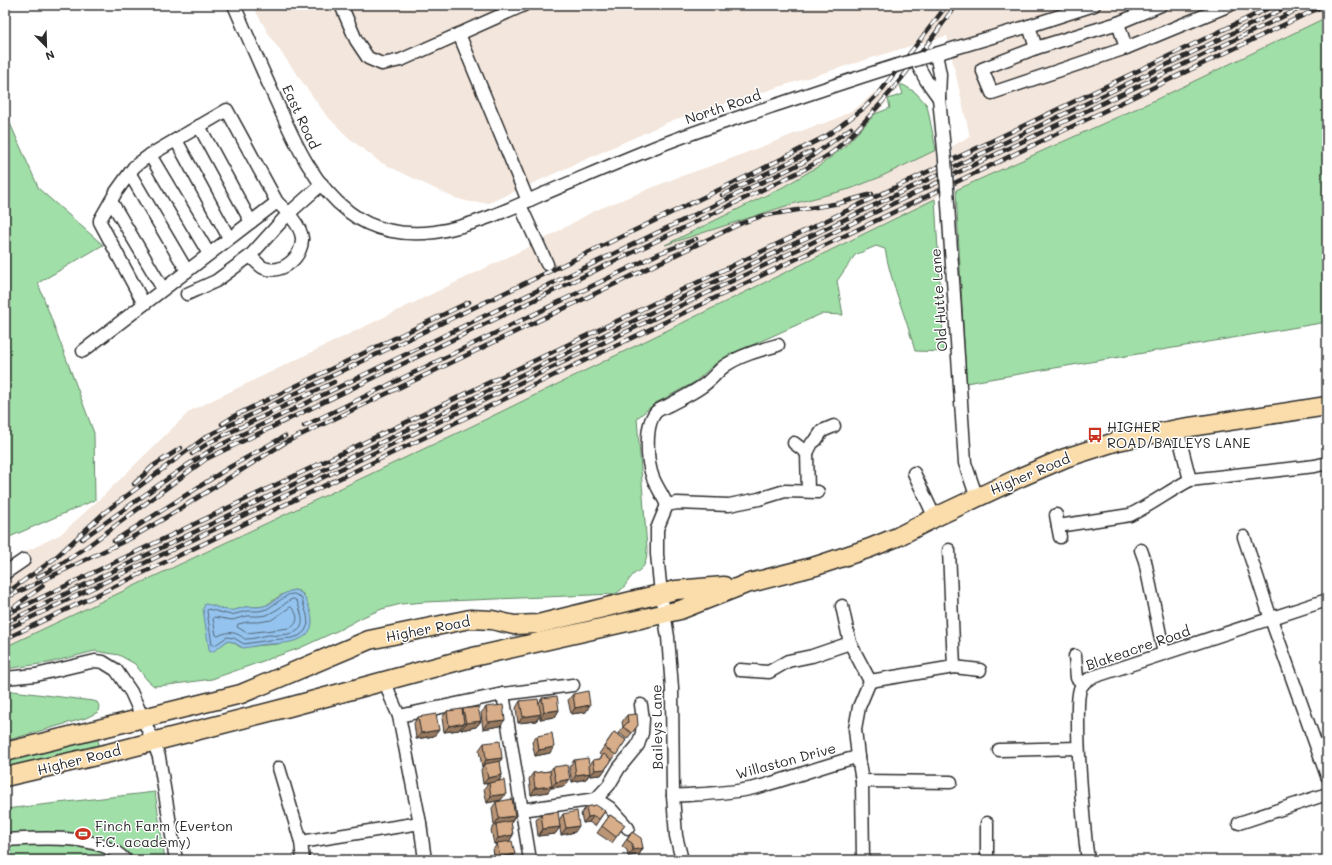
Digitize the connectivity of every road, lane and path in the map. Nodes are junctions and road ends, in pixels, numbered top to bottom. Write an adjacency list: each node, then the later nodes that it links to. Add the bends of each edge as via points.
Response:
1 (234, 5): 19 (street, East Road, via 296,144)
2 (341, 5): 9 (street, via 356,40 368,58 382,64 400,60)
3 (524, 5): 9 (street)
4 (1094, 5): 8 (street, North Road)
5 (1161, 5): 7 (street)
6 (1230, 5): 11 (street)
7 (1118, 23): 10 (street); 11 (street)
8 (1029, 26): 10 (street); 12 (street, North Road)
9 (459, 34): 22 (street)
10 (1036, 48): 11 (street, via 982,69 992,93)
11 (1126, 48)
12 (936, 54): 13 (street, North Road); 14 (street, Old Hutte Lane, via 940,74)
13 (918, 61): 14 (street, via 926,80); 22 (street, North Road, bridge, via 851,80 684,136)
14 (939, 98): 44 (street, Old Hutte Lane, bridge, via 965,463)
15 (199, 126): 16 (street); 21 (street, via 228,110); 24 (street)
16 (176, 140): 17 (street); 26 (street)
17 (150, 155): 18 (street, via 134,167); 27 (street)
18 (130, 174): 20 (street); 30 (street)
19 (322, 184): 23 (street); 25 (street, East Road, via 350,213)
20 (111, 201): 31 (street); 33 (street, via 100,222)
21 (277, 202): 23 (street); 24 (street)
22 (524, 203): 25 (street, North Road, via 460,226 422,233 397,232); 29 (street)
23 (288, 214): 28 (street); 28 (street, via 302,237 301,246 292,262 275,270 263,268)
24 (251, 222): 26 (street)
25 (366, 222)
26 (229, 238): 27 (street)
27 (209, 254): 30 (street)
28 (250, 256): 32 (street, via 216,281)
29 (547, 264)
30 (187, 271): 31 (street)
31 (163, 289): 33 (street)
32 (187, 294)
33 (144, 304): 35 (street)
34 (778, 345): 45 (street, via 727,364 706,384 656,411 648,433 650,469)
35 (83, 351)
36 (1327, 406): 38 (highway, Higher Road)
37 (834, 426): 40 (street, via 822,431)
38 (1178, 429): 43 (street); 44 (highway, Higher Road, via 1090,449 1064,458)
39 (794, 443): 40 (street)
40 (807, 453): 45 (street, via 813,492 785,491 729,505)
41 (1327, 463): 43 (street)
42 (914, 473): 46 (street)
43 (1190, 480): 47 (street, via 1130,515)
44 (977, 498): 46 (highway, Higher Road)
45 (667, 505): 54 (street, Baileys Lane, via 657,529)
46 (935, 518): 53 (highway, Higher Road, via 864,550 816,566)
47 (1058, 526)
48 (1244, 537): 58 (street)
49 (949, 550): 62 (street)
50 (1141, 550): 60 (street)
51 (24, 560): 52 (street)
52 (5, 573)
53 (746, 584): 54 (highway, Higher Road, via 676,590); 57 (highway, Higher Road)
54 (662, 594): 57 (street, Baileys Lane); 73 (highway, Higher Road, via 538,624 514,625 470,619 369,640 241,694)
55 (1327, 600): 58 (street, Blakeacre Road)
56 (842, 606): 59 (street)
57 (664, 614): 66 (highway, Higher Road, via 473,657); 85 (street, Baileys Lane, via 672,688)
58 (1271, 619): 60 (street, Blakeacre Road); 80 (street)
59 (850, 643): 63 (street, via 788,661 769,672); 67 (street)
60 (1164, 654): 68 (street, Blakeacre Road, via 1093,677)
61 (1075, 656): 68 (street, via 1077,678)
62 (954, 667): 64 (street); 67 (street)
63 (740, 670)
64 (980, 670)
65 (5, 678): 73 (street, via 36,675 95,661 103,662 116,670 131,692)
66 (385, 681): 72 (street); 74 (highway, Higher Road)
67 (870, 681): 78 (street, via 855,729)
68 (1083, 684): 75 (street, Blakeacre Road, via 1079,692)
69 (573, 685): 70 (street)
70 (503, 694): 72 (street); 87 (street)
71 (641, 705): 86 (street, via 642,733 638,745)
72 (399, 716): 88 (street)
73 (143, 718): 74 (street); 77 (highway, Higher Road)
74 (153, 741): 81 (highway, Higher Road); 95 (street, via 159,757)
75 (1078, 748): 76 (street); 103 (street, Blakeacre Road)
76 (999, 750)
77 (5, 752)
78 (858, 757): 82 (street); 85 (street, Willaston Drive, via 837,761 749,789)
79 (279, 768): 93 (street)
80 (1327, 776)
81 (5, 777)
82 (862, 781): 83 (street); 101 (street)
83 (951, 782)
84 (1327, 794): 90 (street)
85 (673, 796): 99 (street, Baileys Lane, via 676,836)
86 (596, 799): 87 (street); 91 (street, via 610,808)
87 (522, 810): 98 (street)
88 (420, 823): 93 (street); 97 (street)
89 (987, 823): 102 (street)
90 (1239, 823)
91 (628, 828)
92 (5, 840): 94 (street, via 53,838 87,842 110,849)
93 (301, 842): 96 (street)
94 (125, 860)
95 (176, 860)
96 (303, 860)
97 (425, 860)
98 (530, 860)
99 (682, 860)
100 (858, 860): 101 (street)
101 (863, 860)
102 (987, 860)
103 (1088, 860)

